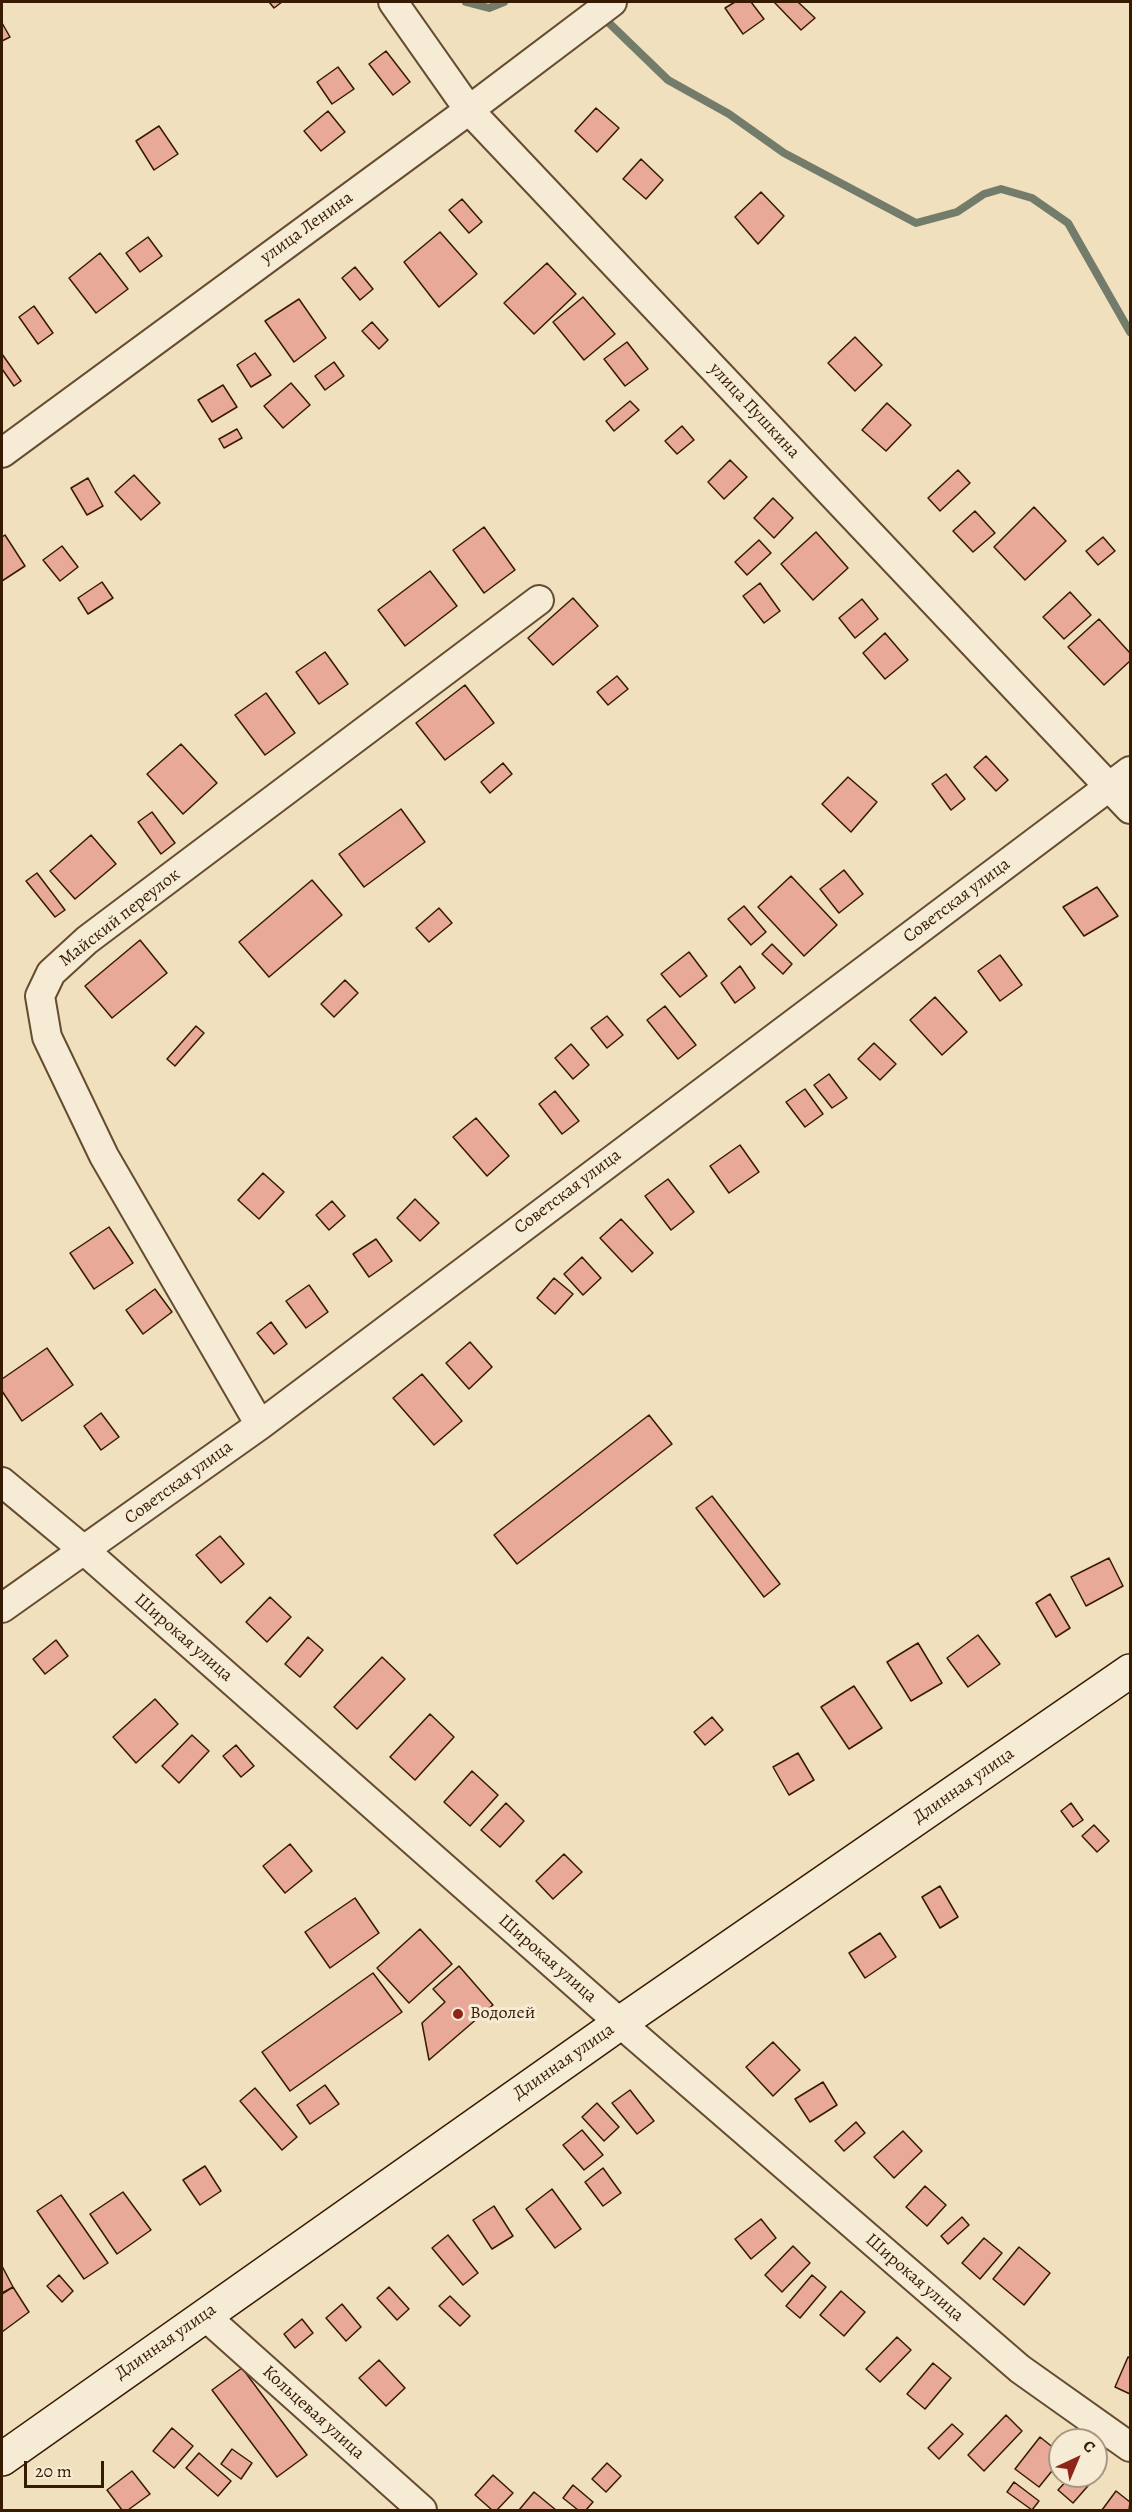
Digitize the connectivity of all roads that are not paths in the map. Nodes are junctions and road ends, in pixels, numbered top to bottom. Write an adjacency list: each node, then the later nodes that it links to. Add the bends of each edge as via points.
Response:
1 (393, 2): 3 (street, улица Пушкина)
2 (612, 2): 3 (street, улица Ленина)
3 (469, 110): 4 (street, улица Ленина); 6 (street, улица Пушкина)
4 (2, 453)
5 (539, 600): 8 (street, Майский переулок, via 87,940 51,973 40,996 47,1037 104,1156)
6 (1121, 779): 7 (street, улица Пушкина); 8 (street, Советская улица)
7 (1131, 809)
8 (260, 1425): 10 (street, Советская улица)
9 (2, 1482): 10 (street, Широкая улица)
10 (85, 1551): 11 (street, Советская улица); 13 (street, Широкая улица)
11 (2, 1608)
12 (1131, 1671): 13 (main road, Длинная улица)
13 (620, 2023): 14 (main road, Длинная улица); 15 (street, Широкая улица, via 1020,2369)
14 (204, 2315): 16 (main road, Длинная улица); 17 (street, Кольцевая улица)
15 (1131, 2447)
16 (2, 2459)
17 (422, 2511)

